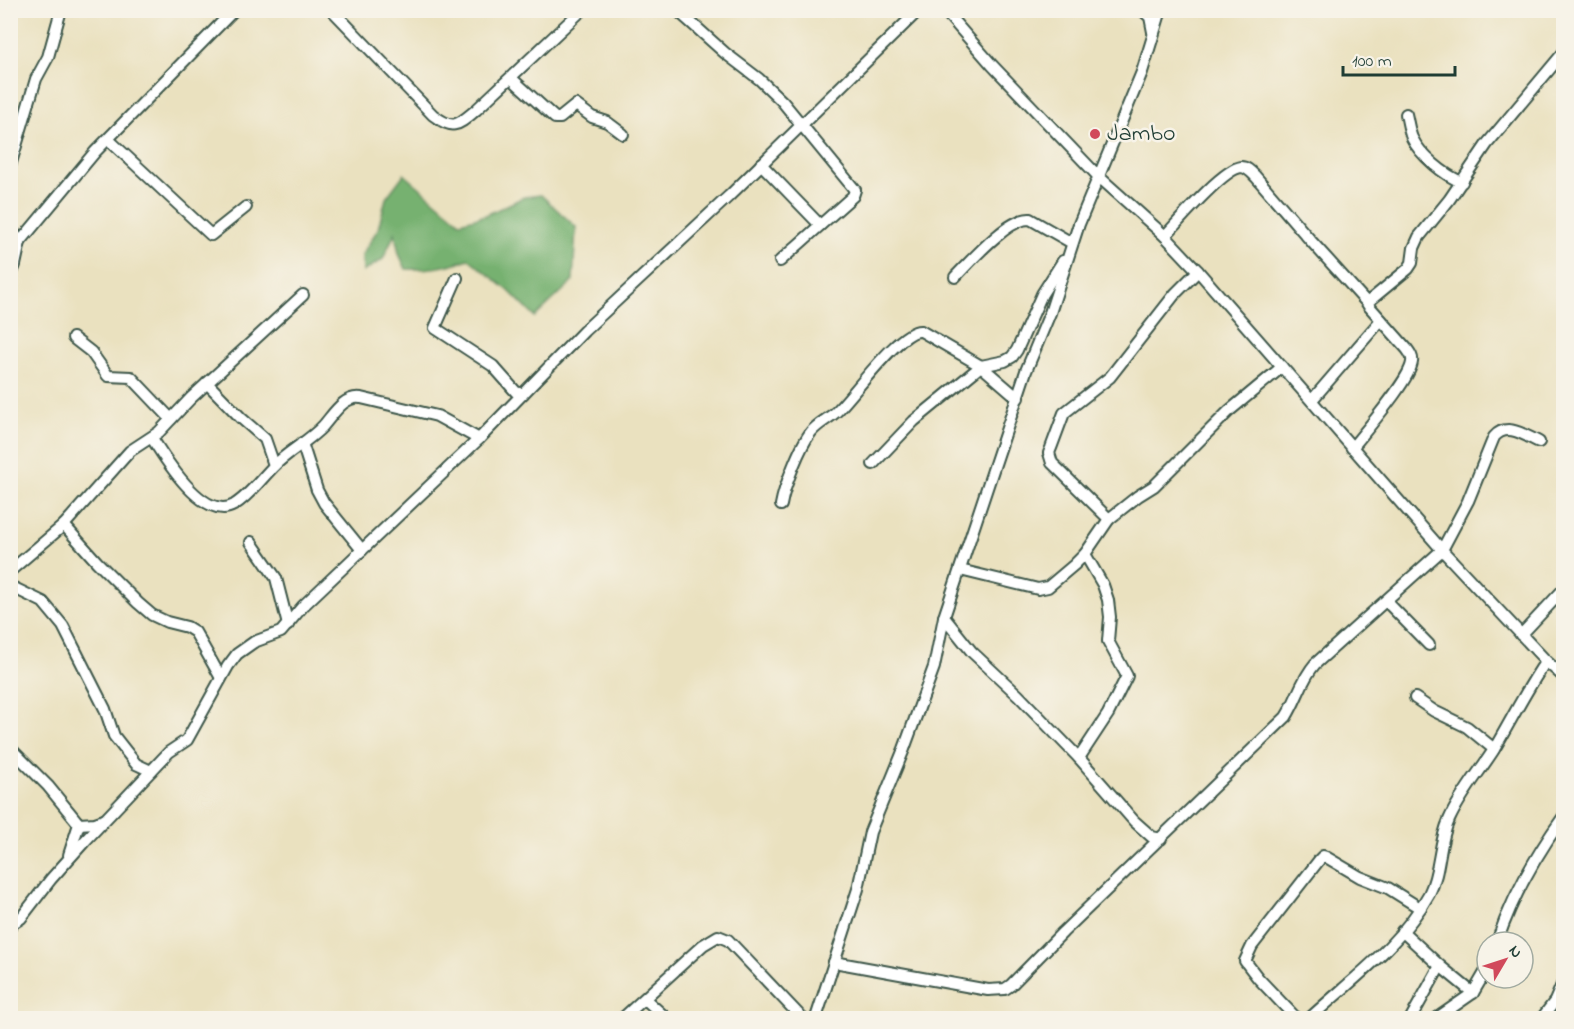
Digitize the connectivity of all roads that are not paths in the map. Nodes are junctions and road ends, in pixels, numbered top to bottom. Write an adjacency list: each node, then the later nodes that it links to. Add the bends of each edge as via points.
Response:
1 (61, 10): 18 (street)
2 (234, 10): 16 (street)
3 (332, 10): 12 (street, via 443,123 460,123)
4 (582, 10): 12 (street)
5 (677, 10): 14 (street, via 759,79)
6 (918, 10): 14 (street)
7 (944, 10): 19 (street)
8 (1142, 10): 10 (street, via 1150,17)
9 (1161, 10): 10 (street)
10 (1154, 36): 19 (street)
11 (1563, 52): 20 (street, via 1487,144)
12 (511, 78): 15 (street, via 555,118 576,105)
13 (1406, 114): 20 (street, via 1412,137 1421,150 1444,173)
14 (801, 124): 17 (street); 22 (street, via 855,190 854,196)
15 (623, 134)
16 (109, 140): 21 (street, via 211,235); 26 (street)
17 (761, 164): 22 (street); 40 (street)
18 (10, 166)
19 (1098, 176): 24 (street); 25 (street)
20 (1462, 183): 34 (street, via 1419,237 1408,269)
21 (246, 207)
22 (820, 225): 28 (street)
23 (10, 227): 26 (street)
24 (1165, 236): 29 (street); 34 (street, via 1198,199 1243,167)
25 (1072, 243): 27 (street); 31 (street, via 1026,219 1005,230)
26 (16, 247): 30 (street)
27 (1067, 256): 37 (street, via 1042,294 1012,357); 41 (street)
28 (780, 261)
29 (1198, 271): 38 (street); 52 (street, via 1175,294 1110,377 1064,413 1050,448 1052,464)
30 (10, 277)
31 (955, 277)
32 (457, 278): 40 (street, via 435,328 493,366 514,390)
33 (303, 295): 39 (street)
34 (1368, 304): 35 (street)
35 (1382, 320): 42 (street); 48 (street, via 1407,349 1412,362 1401,384)
36 (73, 338): 43 (street, via 91,352 108,376 131,377)
37 (981, 366): 41 (street); 49 (street, via 914,421); 51 (street, via 921,331 903,337 835,413 811,432)
38 (1282, 367): 42 (street); 52 (street, via 1229,411 1154,486)
39 (207, 383): 43 (street); 50 (street, via 265,439)
40 (523, 394): 45 (street)
41 (1018, 398): 58 (street)
42 (1312, 400): 48 (street)
43 (171, 419): 44 (street)
44 (152, 438): 50 (street, via 197,497 211,507 229,507 237,502); 53 (street, via 130,451)
45 (479, 439): 47 (street, via 431,414 357,397 342,404); 55 (street)
46 (1539, 442): 56 (street, via 1512,430 1498,432)
47 (302, 443): 50 (street); 55 (street, via 324,503)
48 (1352, 448): 56 (street)
49 (873, 464)
50 (274, 465)
51 (781, 505)
52 (1109, 519): 57 (street)
53 (64, 525): 59 (street); 69 (street, via 152,615 195,632)
54 (251, 542): 64 (street, via 276,578)
55 (362, 550): 64 (street, via 303,606)
56 (1442, 550): 62 (street); 65 (street)
57 (1085, 554): 58 (street, via 1058,580 1043,588); 73 (street, via 1103,585 1110,617 1108,641 1127,676)
58 (960, 570): 63 (street)
59 (10, 571)
60 (10, 586): 74 (street, via 43,602 63,626 105,709 114,736 136,764)
61 (1563, 589): 65 (street)
62 (1386, 601): 66 (street); 78 (street, via 1314,664 1286,717)
63 (944, 616): 73 (street, via 972,652); 84 (street, via 934,667 870,832 858,889)
64 (288, 626): 69 (street, via 244,648)
65 (1521, 635): 67 (street)
66 (1429, 645)
67 (1546, 661): 68 (street); 72 (street)
68 (1563, 677)
69 (221, 678): 74 (street, via 190,736)
70 (1415, 698): 72 (street, via 1467,727)
71 (10, 748): 77 (street)
72 (1494, 749): 80 (street, via 1449,818 1437,874)
73 (1079, 758): 78 (street, via 1146,832)
74 (151, 771): 76 (street)
75 (1563, 816): 82 (street, via 1522,881)
76 (105, 819): 77 (street); 79 (street)
77 (79, 824): 79 (street)
78 (1161, 839): 84 (street, via 1005,989 988,990)
79 (67, 862): 81 (street, via 21,918)
80 (1420, 908): 83 (street); 94 (street, via 1323,856 1252,946 1245,961)
81 (10, 925)
82 (1501, 930)
83 (1402, 931): 85 (street); 95 (street)
84 (834, 962): 93 (street)
85 (1440, 966): 88 (street); 96 (street)
86 (1563, 980): 98 (street, via 1555,1001)
87 (1475, 990): 88 (street)
88 (1473, 993): 97 (street)
89 (645, 999): 90 (street); 91 (street); 92 (street, via 703,945 722,936)
90 (623, 1018)
91 (666, 1018)
92 (802, 1018)
93 (816, 1018)
94 (1296, 1018)
95 (1310, 1018)
96 (1411, 1018)
97 (1437, 1018)
98 (1542, 1018)

